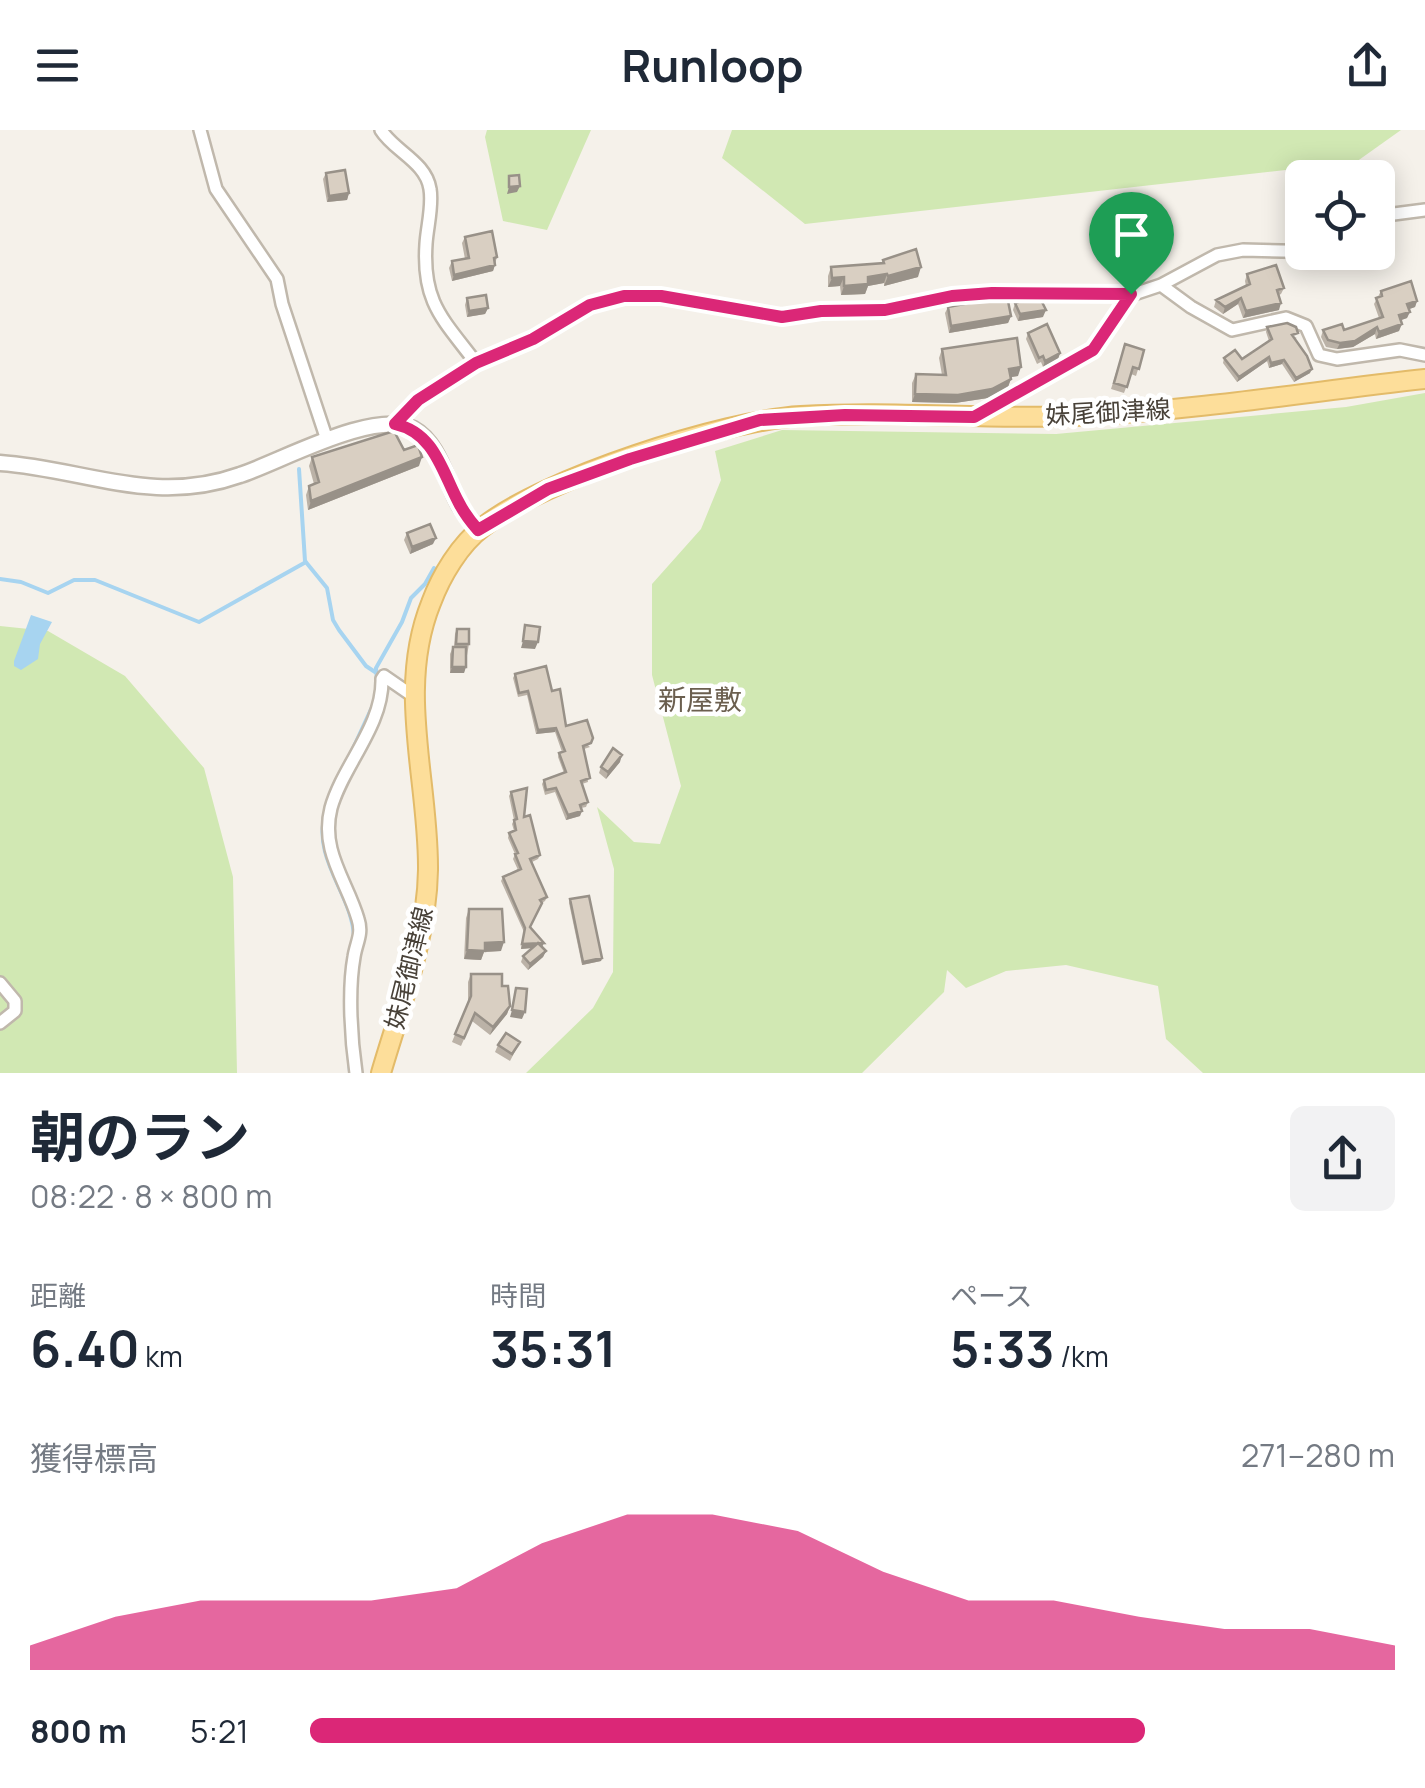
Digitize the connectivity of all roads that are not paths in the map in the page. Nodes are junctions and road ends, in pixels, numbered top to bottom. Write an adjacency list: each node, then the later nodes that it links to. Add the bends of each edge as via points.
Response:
1 (200, 130): 13 (street, via 216,189 277,279)
2 (381, 130): 9 (street, via 412,158 430,187 431,302)
3 (1425, 210): 4 (street)
4 (1395, 214)
5 (1285, 251): 6 (street, via 1217,255)
6 (1161, 286): 7 (street); 8 (street, via 1232,330 1286,318 1306,326 1319,355)
7 (1131, 294): 9 (street, via 992,293 782,317 624,296 590,305); 11 (street, via 1093,350)
8 (1425, 355)
9 (476, 363): 12 (street, via 418,400)
10 (1425, 379): 11 (main road, 妹尾御津線, via 1091,416)
11 (974, 417): 15 (main road, 妹尾御津線, via 760,420 548,489)
12 (395, 424): 13 (street); 15 (street, via 417,432 433,450)
13 (326, 440): 14 (street, via 238,476 188,488 144,488)
14 (0, 463)
15 (478, 530): 16 (main road, 妹尾御津線, via 429,606)
16 (413, 696): 19 (street, via 384,676 372,720 331,809 333,862 359,920); 20 (main road, 妹尾御津線, via 428,841 425,911)
17 (0, 984): 18 (street, via 16,1000 15,1011)
18 (0, 1023)
19 (356, 1073)
20 (381, 1073)

